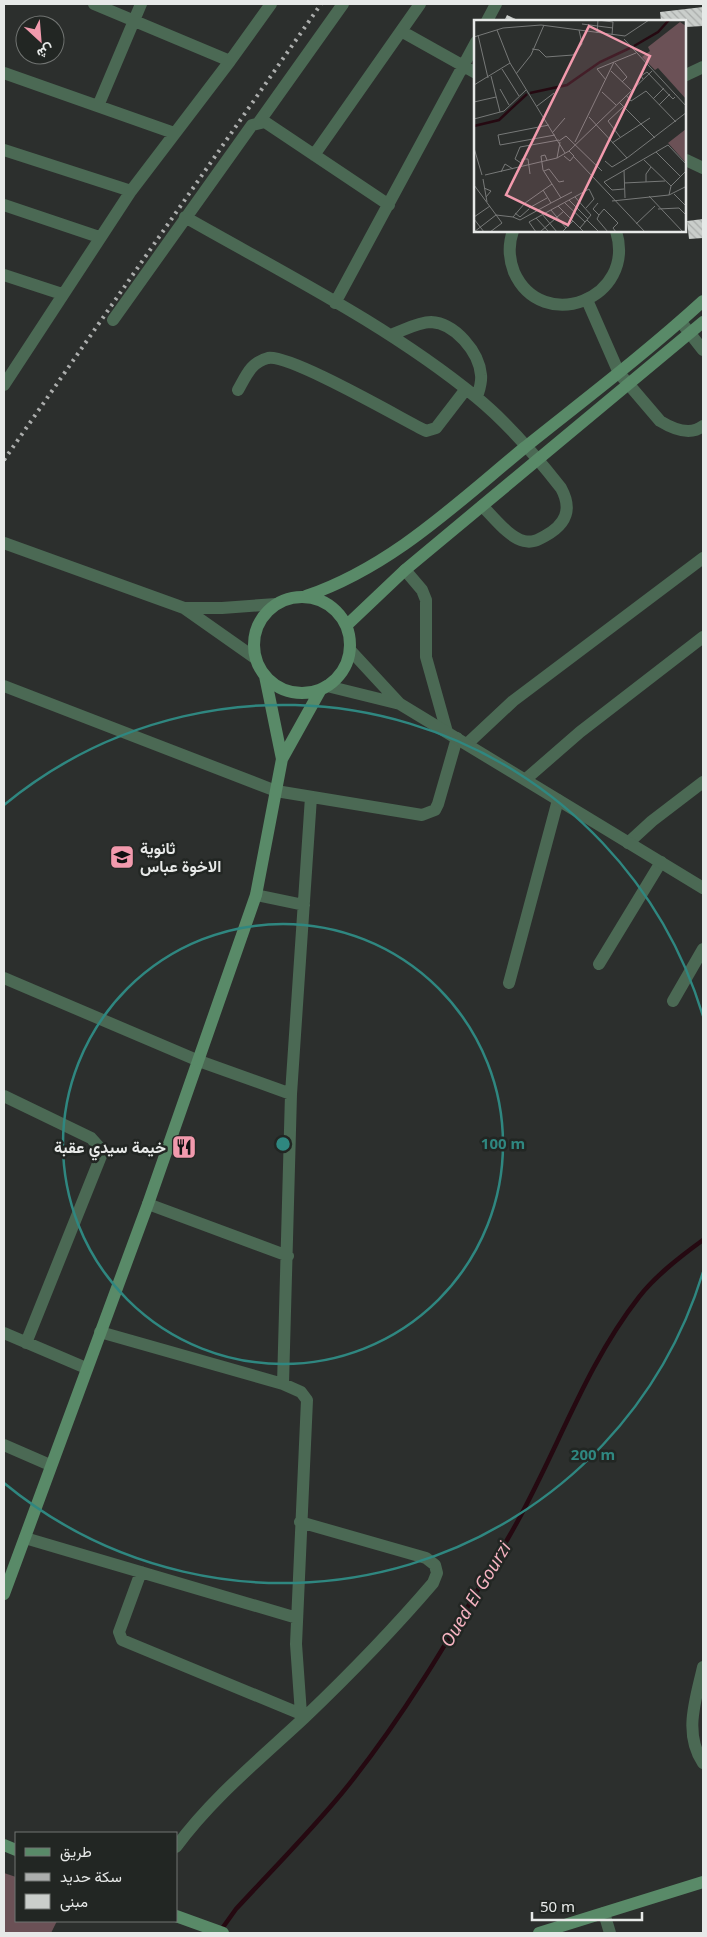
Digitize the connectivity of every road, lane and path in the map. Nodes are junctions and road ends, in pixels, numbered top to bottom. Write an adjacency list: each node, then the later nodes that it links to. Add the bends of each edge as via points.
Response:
1 (94, 4): 7 (street)
2 (141, 4): 7 (street)
3 (270, 4): 11 (street)
4 (343, 4): 18 (street)
5 (420, 4): 9 (street)
6 (492, 5): 8 (street)
7 (133, 20): 11 (street); 17 (street)
8 (487, 20)
9 (401, 31): 12 (street); 21 (street)
10 (474, 46): 12 (street)
11 (230, 61): 19 (street)
12 (463, 66): 14 (street); 26 (street)
13 (703, 67): 16 (street)
14 (474, 72)
15 (4, 73): 17 (street)
16 (687, 75)
17 (98, 106): 19 (street)
18 (259, 122): 21 (street, via 265,122); 27 (street, via 252,125)
19 (174, 133): 24 (street)
20 (4, 150): 24 (street)
21 (314, 155): 26 (street)
22 (687, 160): 23 (street)
23 (703, 168)
24 (131, 191): 30 (street)
25 (4, 205): 30 (street)
26 (389, 205): 35 (street)
27 (185, 217): 35 (street); 36 (street)
28 (513, 232): 33 (street, via 510,256 517,278 532,295 554,304)
29 (616, 232): 33 (street, via 620,244 617,266 606,286)
30 (99, 237): 32 (street)
31 (4, 275): 32 (street)
32 (62, 294): 44 (street)
33 (587, 300): 42 (street)
34 (703, 302): 37 (main road)
35 (334, 303): 40 (street)
36 (113, 320)
37 (681, 322): 39 (street); 42 (main road)
38 (703, 322): 39 (main road)
39 (690, 332): 41 (street); 43 (main road)
40 (390, 335): 45 (street); 47 (street, via 430,322 456,333 466,341 479,365 481,384)
41 (703, 350)
42 (619, 373): 43 (street); 49 (main road)
43 (628, 384): 48 (street, via 660,421 690,432); 50 (main road)
44 (4, 385)
45 (466, 389): 46 (street, via 436,428 426,431 326,378 277,357 266,358 252,366); 47 (street)
46 (238, 390)
47 (477, 397): 49 (street)
48 (703, 426)
49 (527, 446): 50 (street); 55 (main road, via 390,556 350,579)
50 (538, 459): 51 (main road); 51 (street, via 565,497 566,515 559,528 537,541 522,540)
51 (482, 506): 54 (main road)
52 (4, 543): 57 (street)
53 (703, 558): 66 (street, via 513,702)
54 (405, 570): 58 (main road); 66 (street, via 426,600 426,657)
55 (306, 596): 56 (main road); 58 (main road, via 323,601 337,611)
56 (276, 604): 57 (street); 61 (main road, via 262,618 254,637)
57 (184, 608): 61 (street)
58 (347, 625): 60 (main road)
59 (703, 637): 68 (street, via 580,732)
60 (350, 650): 64 (main road, via 347,664 339,677); 65 (street)
61 (255, 658): 62 (main road)
62 (264, 676): 64 (main road, via 285,690 309,693); 67 (main road)
63 (4, 686): 70 (street)
64 (324, 688): 65 (street); 67 (main road)
65 (400, 704): 66 (street)
66 (457, 738): 68 (street); 71 (street, via 438,804 430,813 422,815)
67 (282, 760): 70 (main road)
68 (526, 779): 72 (street)
69 (703, 782): 73 (street)
70 (276, 791): 71 (street); 76 (main road)
71 (311, 797): 77 (street)
72 (558, 800): 73 (street); 81 (street)
73 (628, 843): 74 (street)
74 (661, 862): 75 (street); 79 (street)
75 (703, 888)
76 (256, 895): 77 (street); 83 (main road)
77 (304, 905): 84 (street)
78 (703, 949): 82 (street)
79 (599, 964)
80 (4, 978): 83 (street)
81 (509, 983)
82 (673, 1001)
83 (199, 1061): 84 (street); 86 (main road)
84 (291, 1094): 87 (street)
85 (4, 1096): 90 (street, via 91,1138 100,1148 101,1156)
86 (148, 1204): 87 (street); 88 (main road)
87 (288, 1256): 92 (street)
88 (100, 1332): 91 (main road); 92 (street)
89 (4, 1333): 90 (street)
90 (26, 1344): 91 (street)
91 (86, 1368): 94 (main road)
92 (283, 1384): 95 (street, via 300,1392 308,1406)
93 (4, 1446): 94 (street)
94 (50, 1465): 96 (main road)
95 (300, 1522): 99 (street); 101 (street, via 426,1558 437,1573 433,1583 387,1637)
96 (25, 1538): 97 (street); 98 (main road)
97 (141, 1572): 99 (street); 101 (street, via 119,1632 122,1640)
98 (4, 1594)
99 (297, 1618): 101 (street)
100 (703, 1667): 102 (street, via 691,1719 693,1742)
101 (303, 1715): 103 (street, via 200,1816)
102 (703, 1764)
103 (178, 1844)
104 (703, 1882): 105 (main road)
105 (604, 1912): 108 (main road); 109 (street)
106 (182, 1918): 107 (main road)
107 (223, 1933)
108 (539, 1933)
109 (610, 1933)

